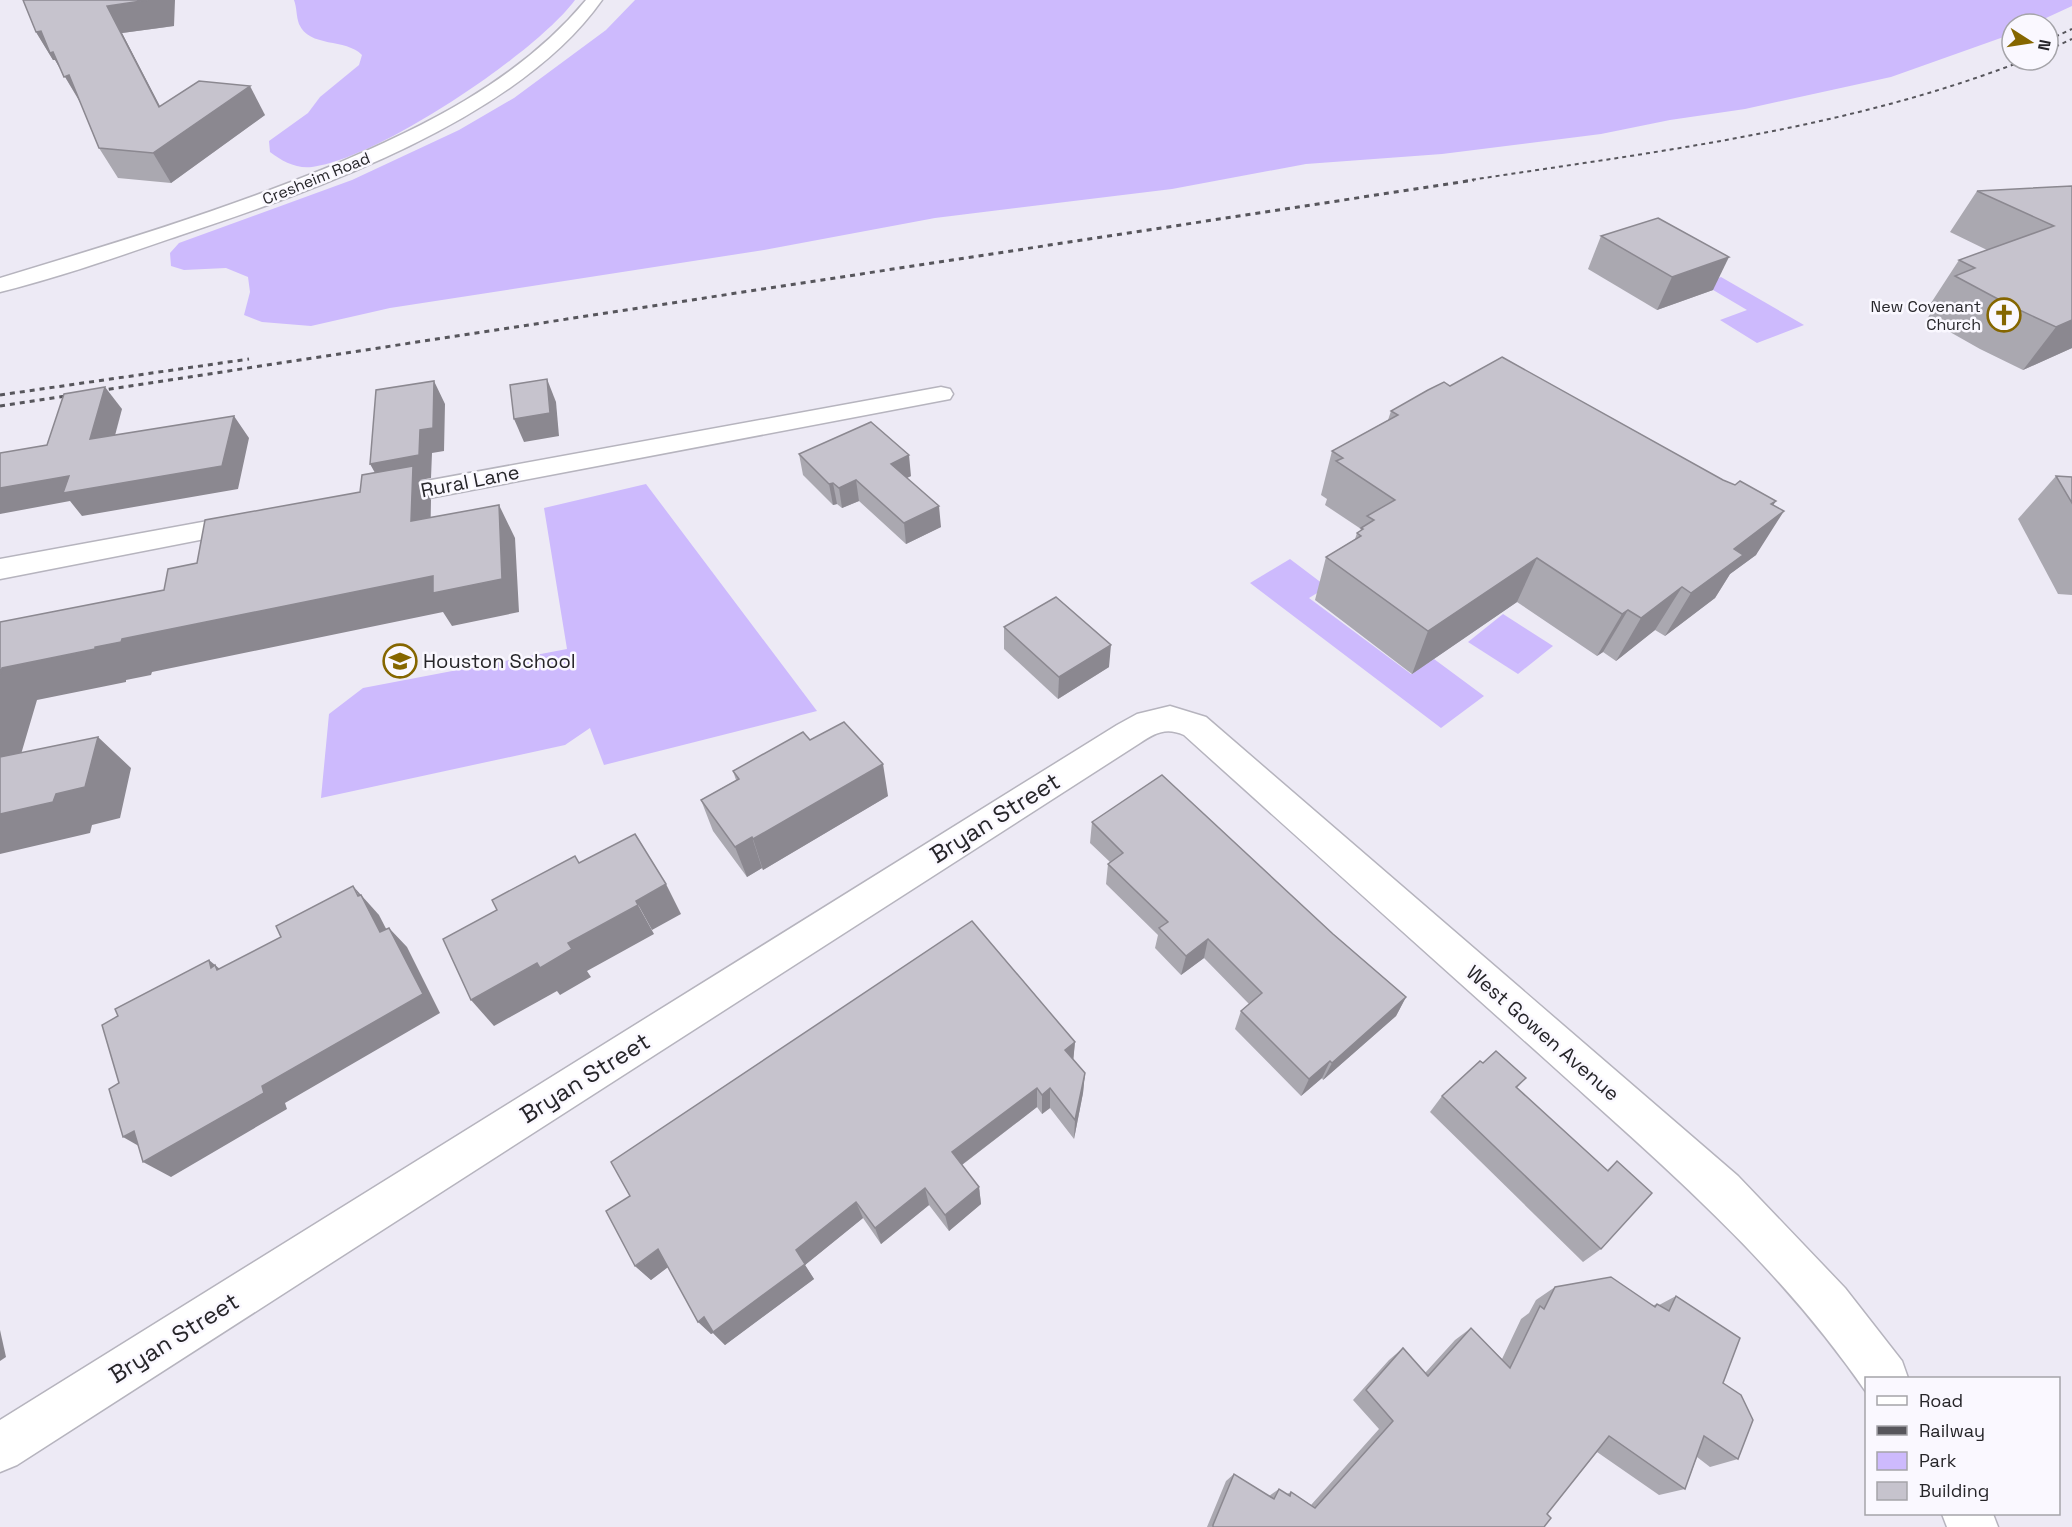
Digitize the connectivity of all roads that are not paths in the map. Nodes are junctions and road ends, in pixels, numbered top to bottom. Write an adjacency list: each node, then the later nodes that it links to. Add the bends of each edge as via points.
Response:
1 (594, 0): 2 (street, Cresheim Road, via 566,34 515,76 470,105 373,155 313,182 219,215)
2 (0, 285)
3 (941, 394): 4 (street, Rural Lane)
4 (360, 502)
5 (267, 519): 6 (street)
6 (0, 569)
7 (1172, 717): 8 (street, West Gowen Avenue, via 1195,726 1722,1191 1828,1303); 9 (street, Bryan Street, via 1148,723 1107,748)
8 (1884, 1377)
9 (0, 1448)

